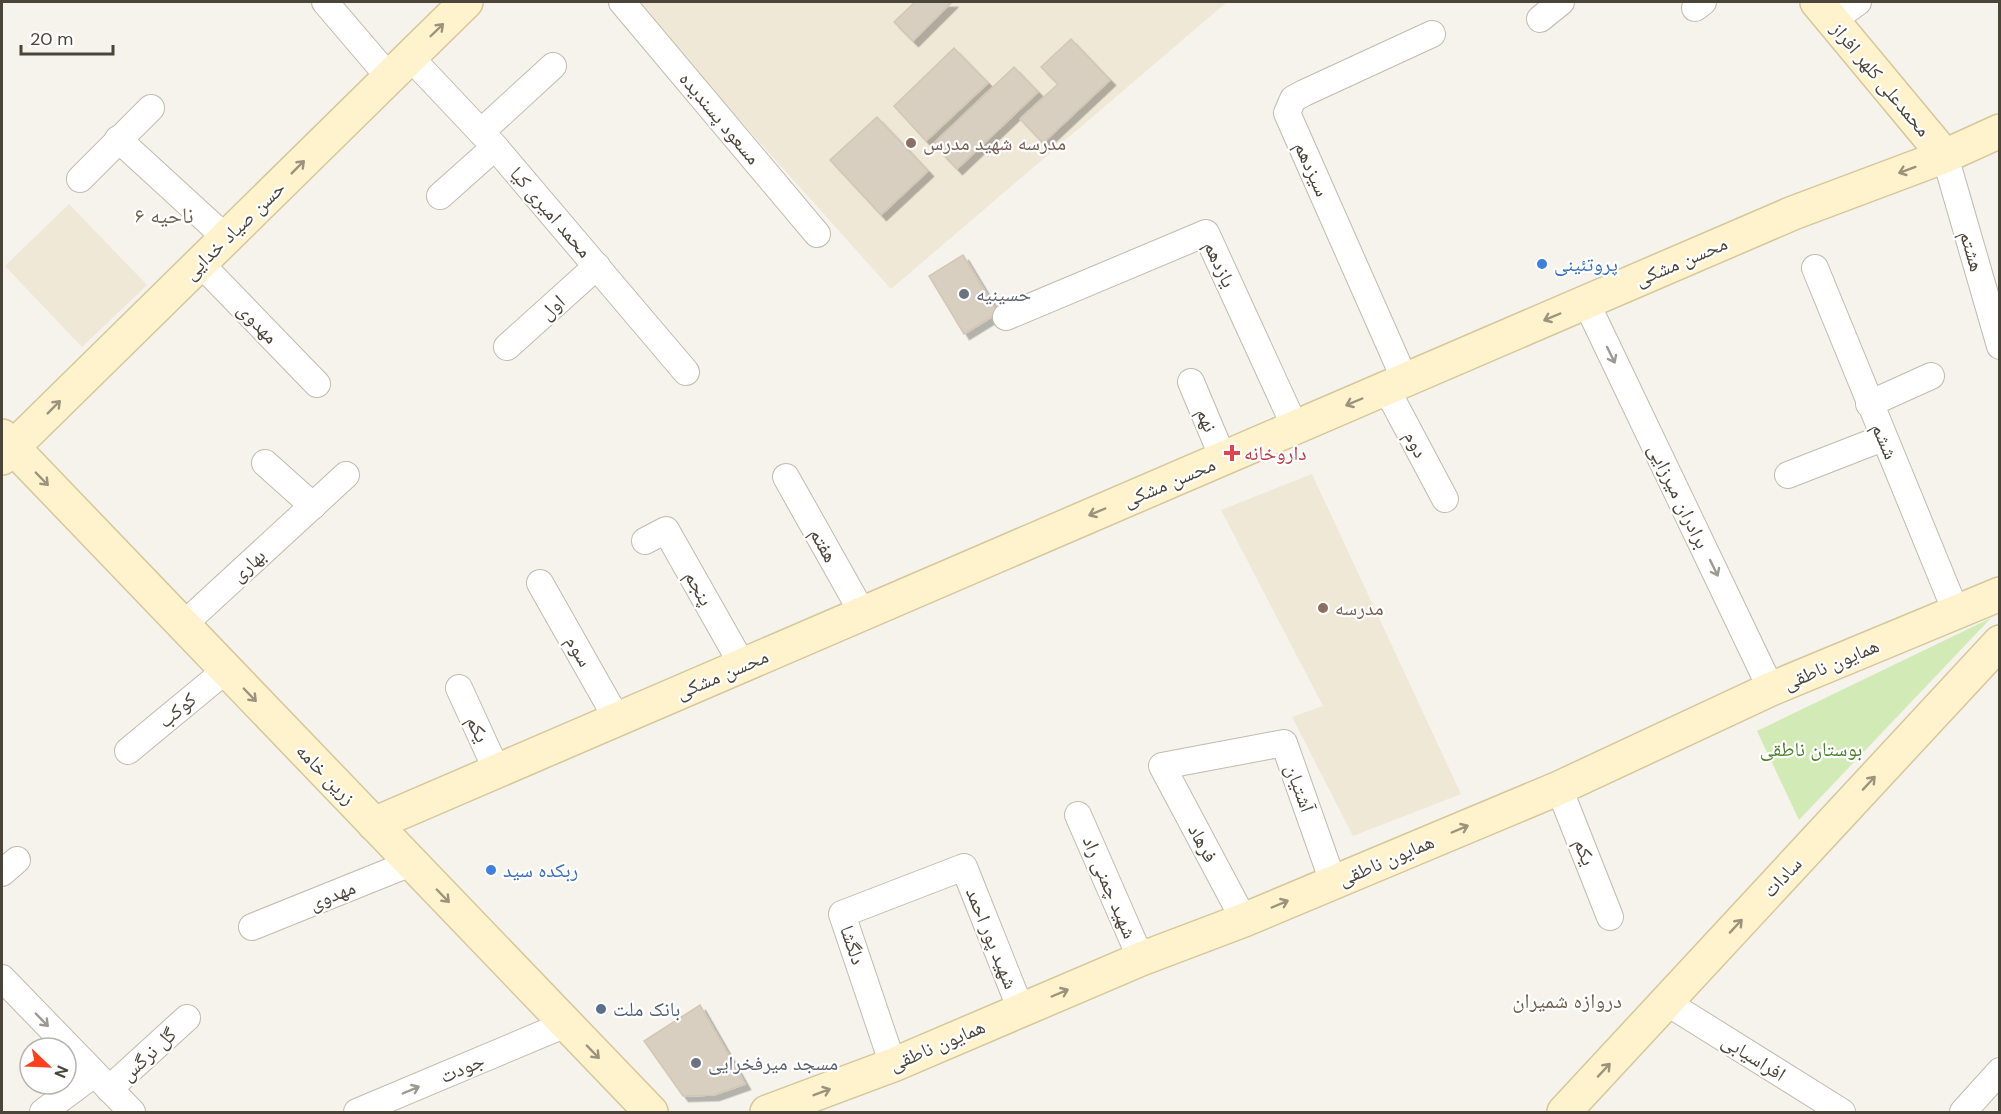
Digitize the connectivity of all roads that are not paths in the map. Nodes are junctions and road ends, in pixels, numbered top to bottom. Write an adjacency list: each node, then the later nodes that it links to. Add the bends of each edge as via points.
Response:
1 (325, 2): 9 (street, محمد امیری کیا)
2 (466, 2): 9 (main road, حسن صیاد خدایی, one-way to 2)
3 (622, 2): 17 (street, مسعود پسندیده)
4 (1561, 2): 6 (street)
5 (1836, 8): 14 (main road, محمدعلی کلهر افراز)
6 (1540, 19)
7 (1432, 34): 30 (street, سیزدهم, via 1304,93 1293,99 1287,113)
8 (553, 66): 12 (street)
9 (400, 67): 12 (street, محمد امیری کیا); 18 (main road, حسن صیاد خدایی, one-way to 9)
10 (151, 108): 13 (street)
11 (2000, 131): 14 (main road, محسن مشکی)
12 (488, 139): 16 (street); 20 (street, محمد امیری کیا)
13 (118, 140): 15 (street); 18 (street)
14 (1946, 156): 22 (main road, محسن مشکی, one-way to 22, via 1793,213); 24 (street, هشتم)
15 (80, 179)
16 (440, 196)
17 (818, 234)
18 (226, 238): 19 (main road, حسن صیاد خدایی)
19 (200, 263): 29 (street, مهدوی); 34 (main road, حسن صیاد خدایی, one-way to 19)
20 (597, 266): 25 (street, اول); 26 (street, محمد امیری کیا)
21 (1815, 268): 31 (street, ششم)
22 (1586, 302): 30 (main road, محسن مشکی, one-way to 30); 52 (street, برادران میرزایی, one-way to 52)
23 (1006, 317): 32 (street, یازدهم, via 1206,233)
24 (2000, 346)
25 (507, 347)
26 (686, 372)
27 (1931, 376): 31 (street)
28 (1191, 382): 35 (street, نهم)
29 (317, 384)
30 (1396, 384): 32 (main road, محسن مشکی, one-way to 32); 40 (street, دوم)
31 (1869, 404): 33 (street, ششم)
32 (1295, 427): 35 (main road, محسن مشکی)
33 (1883, 438): 38 (street); 45 (street, ششم)
34 (5, 447): 47 (main road, زرین خامه, one-way to 47)
35 (1223, 458): 46 (main road, محسن مشکی, one-way to 46)
36 (266, 463): 41 (street)
37 (346, 475): 41 (street, بهاری)
38 (1788, 475)
39 (786, 477): 46 (street, هفتم)
40 (1445, 499)
41 (313, 506): 47 (street, بهاری)
42 (645, 541): 49 (street, پنجم, via 666,530)
43 (540, 583): 53 (street, سوم)
44 (2000, 594): 45 (main road, همایون ناطقی)
45 (1956, 612): 52 (main road, همایون ناطقی)
46 (863, 614): 49 (main road, محسن مشکی)
47 (183, 625): 50 (main road, زرین خامه)
48 (2000, 642): 68 (main road, سادات, one-way to 48)
49 (742, 666): 53 (main road, محسن مشکی)
50 (226, 670): 54 (street, کوکب); 59 (main road, زرین خامه, one-way to 59)
51 (459, 688): 56 (street, یکم)
52 (1772, 689): 57 (main road, همایون ناطقی)
53 (617, 719): 56 (main road, محسن مشکی)
54 (128, 751)
55 (1162, 766): 62 (street, آشتیان, via 1284,743); 64 (street, فرهاد)
56 (497, 771): 59 (main road, محسن مشکی)
57 (1559, 788): 62 (main road, همایون ناطقی, one-way to 57); 63 (street, یکم)
58 (1078, 815): 66 (street, شهید چمنی راد)
59 (374, 824): 60 (main road, زرین خامه)
60 (411, 863): 65 (street, مهدوی); 71 (main road, زرین خامه, one-way to 71)
61 (964, 867): 69 (street, شهید پور احمد); 72 (street, دلگشا, via 843,914)
62 (1333, 882): 64 (main road, همایون ناطقی, one-way to 62)
63 (1610, 917)
64 (1244, 920): 66 (main road, همایون ناطقی)
65 (252, 927)
66 (1141, 959): 69 (main road, همایون ناطقی, one-way to 66)
67 (2, 978): 74 (street, one-way to 74)
68 (1666, 1002): 75 (street, افراسیابی); 81 (main road, سادات, one-way to 68)
69 (1021, 1010): 72 (main road, همایون ناطقی)
70 (187, 1018): 74 (street, گل نرگس)
71 (566, 1024): 78 (street, جودت, one-way to 71); 79 (main road, زرین خامه, one-way to 79)
72 (893, 1065): 80 (main road, همایون ناطقی, one-way to 72)
73 (2000, 1071): 82 (street)
74 (102, 1082): 76 (street, گل نرگس); 77 (street)
75 (1830, 1109)
76 (43, 1113)
77 (132, 1113)
78 (357, 1113)
79 (651, 1113)
80 (767, 1113)
81 (1564, 1113)
82 (1963, 1113)

